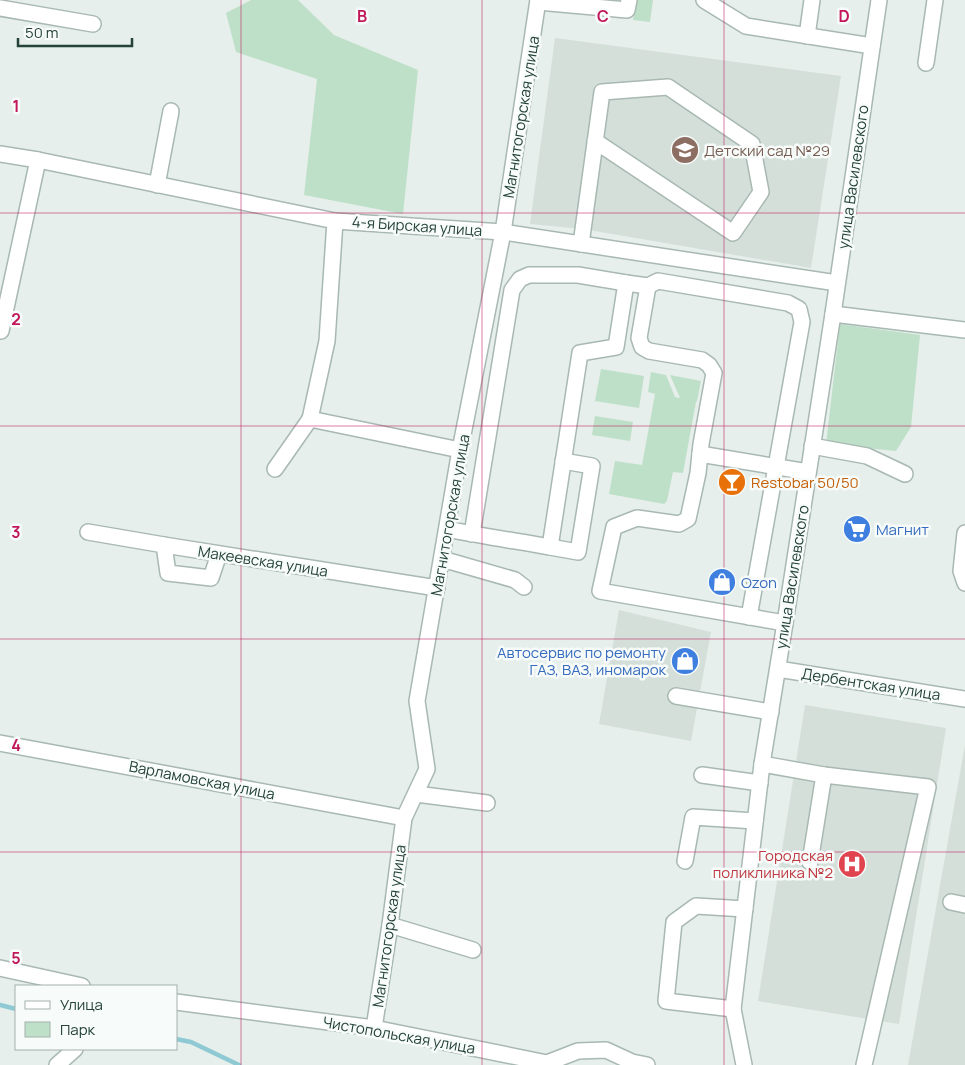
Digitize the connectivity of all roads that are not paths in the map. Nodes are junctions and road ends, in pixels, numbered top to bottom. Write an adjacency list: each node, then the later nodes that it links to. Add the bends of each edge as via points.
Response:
1 (629, 0): 7 (street, via 627,10)
2 (704, 0): 10 (street, via 746,26)
3 (812, 0): 10 (street)
4 (879, 0): 11 (street, улица Василевского)
5 (935, 0): 12 (street)
6 (538, 1): 7 (street); 19 (street, Магнитогорская улица)
7 (558, 2)
8 (0, 8): 9 (street)
9 (93, 24)
10 (807, 36): 11 (street)
11 (872, 46): 22 (street, улица Василевского)
12 (926, 63)
13 (170, 111): 17 (street)
14 (596, 141): 14 (street, via 602,92 668,87 752,144 761,192 733,233); 20 (street)
15 (0, 154): 16 (street, 4-я Бирская улица)
16 (38, 160): 17 (street, 4-я Бирская улица); 26 (street)
17 (157, 185): 18 (street, 4-я Бирская улица)
18 (335, 221): 19 (street, 4-я Бирская улица); 27 (street, via 327,341)
19 (503, 232): 20 (street, 4-я Бирская улица); 29 (street, Магнитогорская улица)
20 (580, 244): 22 (street, 4-я Бирская улица)
21 (626, 283): 23 (street); 31 (street, via 616,347 580,353); 39 (street, via 578,275 529,275 520,279 512,290)
22 (837, 283): 24 (street, улица Василевского)
23 (648, 286): 30 (street, via 639,338 642,347 702,360 714,373); 32 (street, via 658,281 788,303 798,309 802,322)
24 (833, 314): 25 (street); 28 (street, улица Василевского)
25 (965, 330)
26 (1, 331)
27 (310, 419): 29 (street); 33 (street)
28 (812, 446): 34 (street, улица Василевского); 35 (street, via 867,456)
29 (460, 450): 36 (street, Магнитогорская улица)
30 (700, 454): 32 (street); 47 (street, via 688,519 679,524 637,518 614,527 600,591)
31 (563, 461): 41 (street); 41 (street, via 592,466 578,552)
32 (777, 467): 34 (street); 47 (street)
33 (275, 469)
34 (808, 472): 48 (street, улица Василевского)
35 (905, 474)
36 (447, 529): 39 (street); 43 (street, Магнитогорская улица)
37 (88, 532): 40 (street, Макеевская улица)
38 (965, 533): 44 (street, via 961,572)
39 (472, 534): 41 (street)
40 (164, 545): 42 (street, Макеевская улица); 42 (street, via 168,573 211,578)
41 (550, 547)
42 (219, 554): 46 (street, Макеевская улица)
43 (442, 558): 45 (street, via 515,580); 46 (street, Магнитогорская улица)
44 (965, 583)
45 (524, 587)
46 (437, 588): 58 (street, Магнитогорская улица, via 418,701 427,769)
47 (749, 617): 48 (street)
48 (785, 623): 49 (street, улица Василевского)
49 (778, 669): 51 (street, Дербентская улица); 52 (street, улица Василевского)
50 (676, 696): 52 (street)
51 (965, 699)
52 (770, 712): 54 (street, улица Василевского)
53 (0, 743): 60 (street, Варламовская улица)
54 (762, 764): 56 (street); 57 (street, улица Василевского)
55 (702, 775): 57 (street)
56 (824, 775): 63 (street); 76 (street, via 928,787)
57 (760, 783): 61 (street, улица Василевского)
58 (416, 794): 59 (street); 60 (street, Магнитогорская улица)
59 (488, 804)
60 (404, 818): 65 (street, Магнитогорская улица)
61 (755, 821): 62 (street, via 693,817); 64 (street, улица Василевского)
62 (686, 861)
63 (810, 862)
64 (745, 909): 70 (street, улица Василевского); 70 (street, via 696,906 674,922 666,1001)
65 (390, 925): 66 (street); 71 (street, Магнитогорская улица)
66 (473, 950)
67 (0, 968): 68 (street)
68 (77, 985)
69 (178, 1002): 71 (street, Чистопольская улица)
70 (733, 1009): 75 (street, улица Василевского)
71 (374, 1028): 74 (street, Чистопольская улица, via 547,1063 578,1052 606,1050)
72 (74, 1050): 73 (street)
73 (57, 1065)
74 (647, 1065)
75 (744, 1065)
76 (864, 1065)

